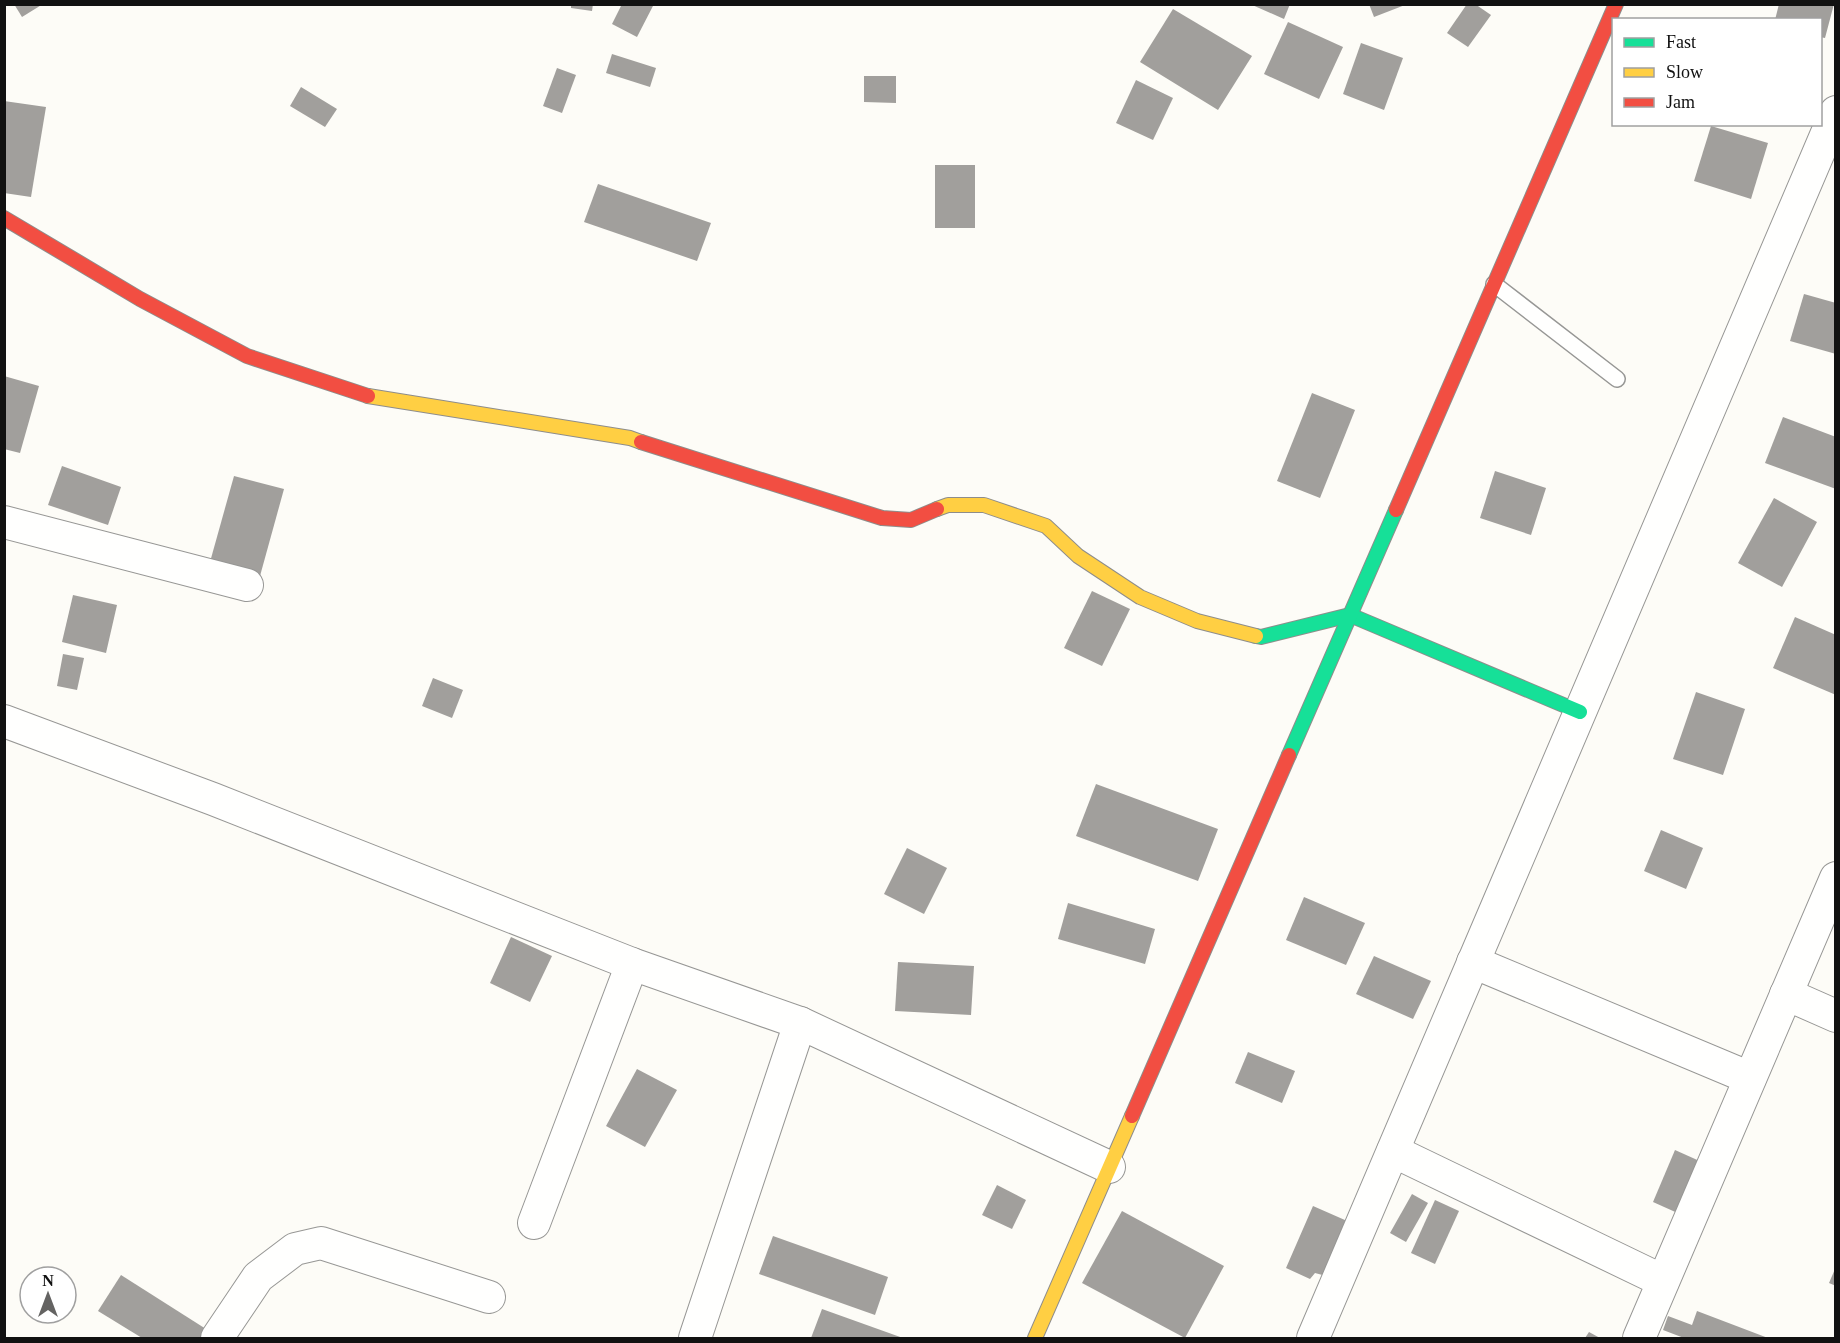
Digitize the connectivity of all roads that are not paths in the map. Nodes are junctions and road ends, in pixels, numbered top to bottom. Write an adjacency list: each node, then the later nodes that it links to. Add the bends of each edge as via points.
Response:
1 (1616, 4): 4 (street)
2 (1836, 111): 9 (street)
3 (4, 218): 8 (street, via 140,299 247,356 369,396 630,438 882,518 911,520 948,505 984,505 1046,526 1078,556 1140,597 1197,621 1261,638)
4 (1494, 284): 5 (lane); 8 (street)
5 (1617, 379)
6 (4, 522): 7 (street)
7 (247, 585)
8 (1350, 615): 9 (street); 19 (street)
9 (1580, 712): 12 (street)
10 (4, 721): 13 (street)
11 (1836, 878): 14 (street)
12 (1473, 962): 17 (street); 18 (street)
13 (632, 964): 16 (street); 20 (street)
14 (1786, 994): 15 (street); 17 (street)
15 (1836, 1016)
16 (800, 1023): 19 (street); 24 (street)
17 (1750, 1078): 21 (street)
18 (1393, 1151): 21 (street); 26 (street)
19 (1109, 1167): 25 (street)
20 (534, 1223)
21 (1663, 1281): 27 (street)
22 (489, 1297): 23 (street, via 321,1244 295,1249 258,1277)
23 (217, 1338)
24 (695, 1338)
25 (1035, 1338)
26 (1313, 1338)
27 (1639, 1338)

